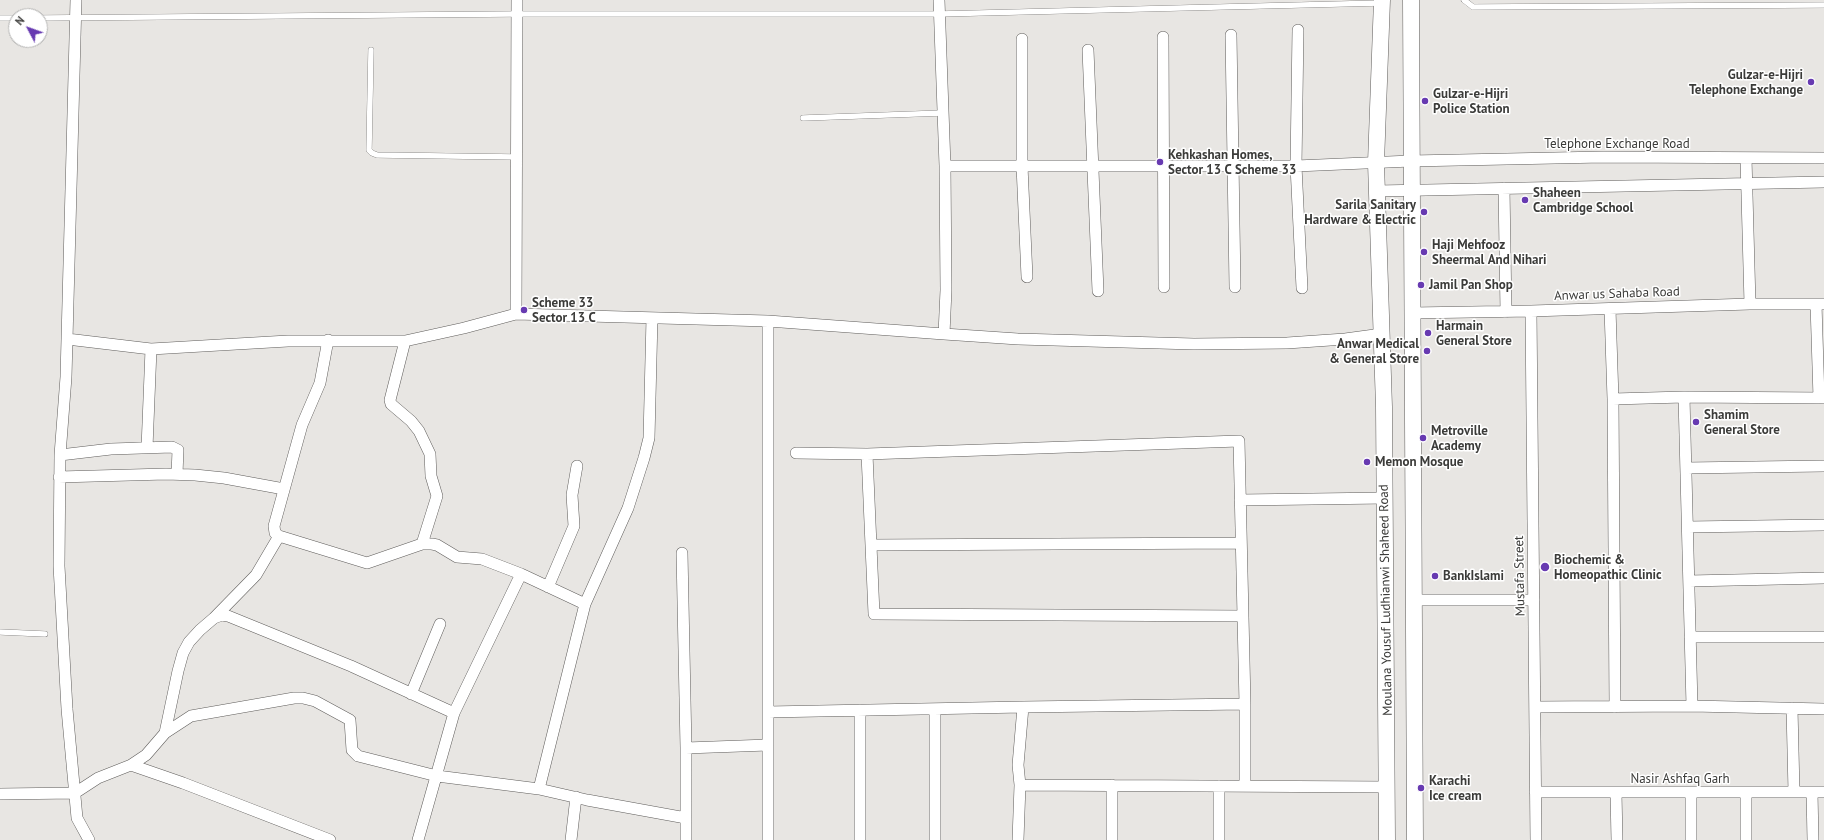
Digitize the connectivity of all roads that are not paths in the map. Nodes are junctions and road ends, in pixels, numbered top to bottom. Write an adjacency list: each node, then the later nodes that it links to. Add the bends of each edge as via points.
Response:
1 (76, 0): 11 (street)
2 (517, 0): 8 (street)
3 (939, 0): 9 (street)
4 (1411, 0): 23 (street, Moulana Yousuf Ludhianwi Shaheed Road)
5 (1464, 0): 7 (lane, via 1473,7)
6 (1382, 2): 9 (lane); 24 (street, Moulana Yousuf Ludhianwi Shaheed Road)
7 (1824, 5)
8 (517, 14): 9 (lane); 11 (lane); 20 (street)
9 (939, 14): 18 (street)
10 (48, 18): 11 (lane)
11 (75, 18): 52 (street)
12 (1298, 30): 30 (street)
13 (1231, 35): 29 (street)
14 (1163, 37): 28 (street)
15 (1022, 39): 26 (street)
16 (370, 50): 20 (lane, via 369,150 377,154)
17 (1088, 50): 27 (street)
18 (943, 113): 19 (lane); 25 (street)
19 (803, 118)
20 (517, 156): 47 (street)
21 (1746, 158): 22 (street, Telephone Exchange Road); 23 (street, Telephone Exchange Road); 32 (street)
22 (1824, 158)
23 (1411, 160): 24 (street, Telephone Exchange Road); 34 (street, Moulana Yousuf Ludhianwi Shaheed Road)
24 (1376, 163): 30 (street, Telephone Exchange Road); 35 (street, Moulana Yousuf Ludhianwi Shaheed Road)
25 (945, 166): 26 (street, Telephone Exchange Road); 50 (street)
26 (1022, 166): 27 (street, Telephone Exchange Road); 36 (street)
27 (1092, 166): 28 (street, Telephone Exchange Road); 40 (street)
28 (1164, 166): 29 (street, Telephone Exchange Road); 37 (street)
29 (1232, 166): 30 (street, Telephone Exchange Road); 38 (street)
30 (1296, 166): 39 (street)
31 (1824, 182): 32 (street)
32 (1746, 183): 33 (street); 41 (street)
33 (1504, 188): 34 (street); 45 (street)
34 (1411, 189): 35 (street); 46 (street, Moulana Yousuf Ludhianwi Shaheed Road)
35 (1377, 191): 51 (street, Moulana Yousuf Ludhianwi Shaheed Road)
36 (1027, 277)
37 (1164, 287)
38 (1235, 288)
39 (1302, 288)
40 (1098, 291)
41 (1750, 304): 42 (street, Anwar us Sahaba Road); 43 (street, Anwar us Sahaba Road)
42 (1820, 304): 57 (street)
43 (1610, 309): 44 (street, Anwar us Sahaba Road); 58 (street)
44 (1531, 311): 45 (street, Anwar us Sahaba Road); 83 (street, Mustafa Street)
45 (1506, 312): 46 (street, Anwar us Sahaba Road)
46 (1412, 313): 82 (street, Moulana Yousuf Ludhianwi Shaheed Road)
47 (516, 314): 48 (street); 54 (street)
48 (652, 318): 49 (street); 84 (street, via 650,422 646,451 628,508)
49 (768, 321): 50 (street); 102 (street)
50 (944, 334): 51 (street, via 1034,340 1202,344 1287,343)
51 (1382, 334): 69 (street, Moulana Yousuf Ludhianwi Shaheed Road)
52 (67, 339): 55 (street); 62 (street)
53 (328, 340): 54 (street); 55 (street); 68 (street, via 320,383 302,425)
54 (405, 341): 75 (street, via 390,400 391,404 419,431 430,454 431,476 436,496)
55 (151, 349): 59 (street)
56 (1684, 397): 57 (street); 58 (street); 65 (street)
57 (1821, 398)
58 (1613, 399): 96 (street)
59 (147, 448): 62 (street); 66 (street, via 176,448)
60 (796, 453): 61 (street)
61 (867, 454): 70 (street, via 1239,442); 76 (street)
62 (60, 455): 67 (street)
63 (577, 466): 81 (street, via 572,495 574,526)
64 (1824, 466): 65 (street)
65 (1686, 468): 72 (street)
66 (178, 474): 67 (street); 68 (street, via 224,478)
67 (59, 477): 123 (street, via 59,566 67,709)
68 (284, 489): 73 (street, via 274,526 275,533)
69 (1385, 498): 70 (street); 113 (street, Moulana Yousuf Ludhianwi Shaheed Road)
70 (1240, 500): 74 (street)
71 (1824, 524): 72 (street)
72 (1688, 527): 80 (street)
73 (279, 536): 75 (street, via 367,563); 86 (street, via 256,575)
74 (1241, 543): 76 (street); 85 (street)
75 (422, 544): 78 (street, via 437,545 457,557 482,559)
76 (871, 545): 85 (street, via 874,614)
77 (682, 553): 106 (street)
78 (520, 574): 81 (street); 103 (street)
79 (1824, 578): 80 (street)
80 (1689, 581): 90 (street)
81 (548, 587): 84 (street)
82 (1413, 600): 83 (street); 138 (street, Moulana Yousuf Ludhianwi Shaheed Road)
83 (1534, 600): 98 (street, Mustafa Street)
84 (585, 604): 114 (street)
85 (1243, 616): 93 (street)
86 (214, 618): 92 (street, via 228,616 351,666); 104 (street, via 193,638 183,653)
87 (440, 624): 92 (street)
88 (0, 632): 89 (lane)
89 (44, 634)
90 (1690, 637): 91 (street); 94 (street)
91 (1824, 637)
92 (411, 694): 103 (street)
93 (1245, 704): 95 (street); 112 (street)
94 (1692, 706): 96 (street); 99 (street)
95 (1023, 707): 97 (street); 109 (street, via 1018,765)
96 (1615, 707): 98 (street)
97 (935, 708): 101 (street); 133 (street)
98 (1535, 708): 115 (street, Mustafa Street)
99 (1792, 708): 100 (street); 117 (street)
100 (1824, 708)
101 (860, 710): 102 (street); 132 (street)
102 (768, 712): 105 (street)
103 (454, 713): 108 (street)
104 (165, 734): 107 (street, via 146,755); 108 (street, via 191,716 303,698 315,701 350,720 352,750 358,756)
105 (768, 745): 106 (street); 131 (street)
106 (686, 748): 125 (street)
107 (131, 765): 123 (street, via 98,778); 127 (street, via 191,785)
108 (437, 776): 114 (street); 128 (street)
109 (1020, 785): 110 (street); 134 (street)
110 (1112, 785): 111 (street); 135 (street)
111 (1219, 786): 112 (street); 136 (street)
112 (1245, 786): 113 (street)
113 (1387, 787): 137 (street, Moulana Yousuf Ludhianwi Shaheed Road)
114 (539, 789): 124 (street)
115 (1535, 792): 120 (street, Nasir Ashfaq Garh); 139 (street, Mustafa Street)
116 (1746, 792): 117 (street, Nasir Ashfaq Garh); 121 (street, Nasir Ashfaq Garh); 142 (street)
117 (1794, 792): 118 (street, Nasir Ashfaq Garh)
118 (1812, 792): 119 (street, Nasir Ashfaq Garh); 143 (street)
119 (1824, 792)
120 (1616, 793): 121 (street, Nasir Ashfaq Garh); 140 (street)
121 (1691, 793): 141 (street)
122 (0, 794): 123 (street)
123 (75, 794): 126 (street, via 77,818)
124 (576, 798): 125 (street); 129 (street)
125 (686, 818): 130 (street)
126 (91, 839)
127 (330, 840)
128 (418, 840)
129 (571, 840)
130 (686, 840)
131 (768, 840)
132 (860, 840)
133 (935, 840)
134 (1018, 840)
135 (1112, 840)
136 (1219, 840)
137 (1387, 840)
138 (1415, 840)
139 (1536, 840)
140 (1617, 840)
141 (1691, 840)
142 (1746, 840)
143 (1813, 840)

